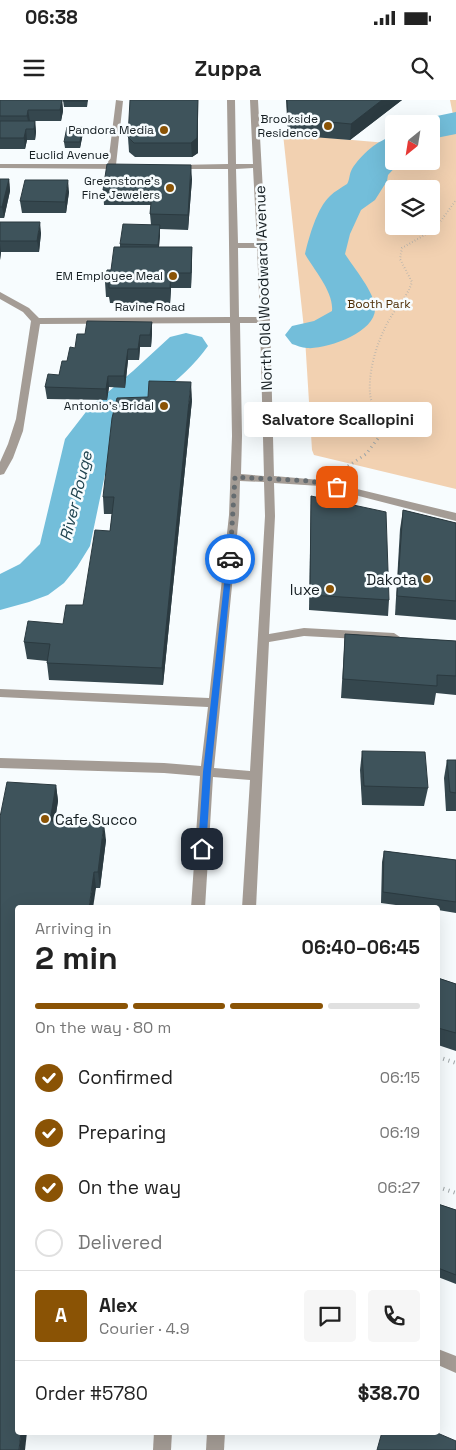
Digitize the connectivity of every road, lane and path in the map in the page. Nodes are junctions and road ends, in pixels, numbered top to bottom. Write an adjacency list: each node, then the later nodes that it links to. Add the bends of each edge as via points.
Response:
1 (231, 100): 5 (street, North Old Woodward Avenue)
2 (254, 100): 6 (street, North Old Woodward Avenue)
3 (119, 101): 7 (street)
4 (0, 166): 7 (street, Euclid Avenue)
5 (232, 166): 6 (street); 9 (street); 12 (street, North Old Woodward Avenue)
6 (258, 166): 11 (street, North Old Woodward Avenue)
7 (112, 167): 8 (street, Euclid Avenue)
8 (132, 167)
9 (161, 167)
10 (456, 200): 17 (path, via 438,226 402,248 400,259 412,282 407,296 392,315 374,349 370,394 376,415 386,429 366,454)
11 (262, 245): 12 (street); 15 (street, North Old Woodward Avenue)
12 (233, 246): 14 (street, North Old Woodward Avenue)
13 (0, 296): 16 (street, via 26,310)
14 (236, 320): 15 (street, Ravine Road); 16 (street, Ravine Road); 19 (street, North Old Woodward Avenue)
15 (265, 320): 20 (street, North Old Woodward Avenue)
16 (36, 321): 18 (street, via 21,423)
17 (348, 466)
18 (0, 472)
19 (235, 477): 20 (street); 25 (street, North Old Woodward Avenue)
20 (270, 478): 21 (street, via 320,483); 23 (street, North Old Woodward Avenue)
21 (456, 517)
22 (410, 638): 23 (street, via 304,632)
23 (262, 639): 28 (street, North Old Woodward Avenue)
24 (0, 693): 25 (street)
25 (215, 703): 27 (street, North Old Woodward Avenue)
26 (0, 763): 27 (street)
27 (207, 772): 28 (street); 29 (street, North Old Woodward Avenue)
28 (255, 776): 30 (street, North Old Woodward Avenue)
29 (198, 905)
30 (249, 905)
31 (440, 1058): 32 (path)
32 (456, 1063)
33 (440, 1188): 34 (path)
34 (456, 1193)
35 (440, 1358): 36 (street)
36 (456, 1365)
37 (163, 1435): 39 (street)
38 (216, 1435): 40 (street)
39 (162, 1450)
40 (215, 1450)

